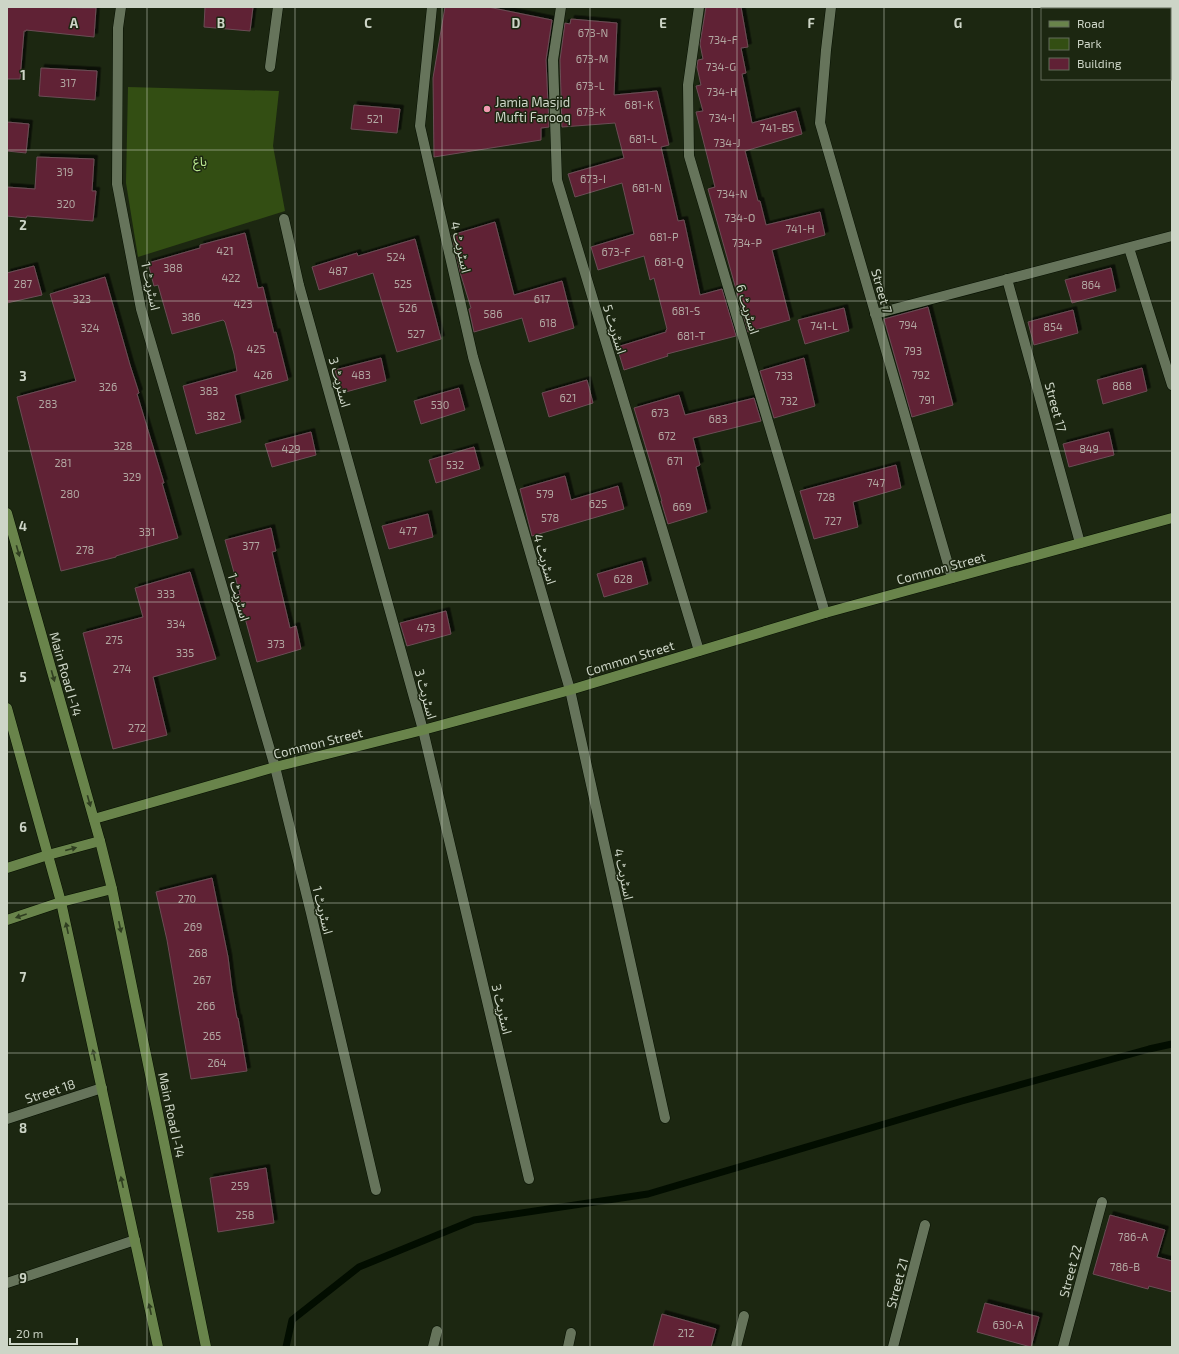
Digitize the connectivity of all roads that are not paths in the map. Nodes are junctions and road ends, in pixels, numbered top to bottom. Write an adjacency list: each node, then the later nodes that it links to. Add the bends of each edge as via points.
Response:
1 (121, 7): 23 (street, اسٹریٹ 1, via 118,28 117,184 141,309)
2 (278, 7): 7 (street)
3 (432, 7): 20 (street, اسٹریٹ 4, via 420,126 473,357)
4 (561, 7): 19 (street, اسٹریٹ 5, via 553,60 557,180)
5 (699, 7): 18 (street, اسٹریٹ 6, via 688,85 689,156)
6 (831, 7): 12 (street, Street 7, via 820,123)
7 (270, 67)
8 (284, 219): 22 (street, اسٹریٹ 3)
9 (1172, 236): 10 (street)
10 (1129, 248): 11 (street); 13 (street)
11 (1007, 279): 12 (street); 16 (street, Street 17)
12 (875, 314): 17 (street, Street 7)
13 (1172, 385)
14 (7, 513): 24 (main road, Main Road I-14, one-way to 24)
15 (1172, 518): 16 (main road, Common Street)
16 (1080, 543): 17 (main road, Common Street)
17 (952, 578): 18 (main road, Common Street)
18 (825, 613): 19 (main road, Common Street)
19 (699, 651): 20 (main road, Common Street)
20 (570, 690): 22 (main road, Common Street); 32 (street, اسٹریٹ 4)
21 (7, 708): 26 (main road)
22 (423, 730): 23 (main road, Common Street); 34 (street, اسٹریٹ 3)
23 (275, 767): 24 (main road, Common Street); 35 (street, اسٹریٹ 1)
24 (94, 819): 25 (main road, Main Road I-14)
25 (100, 841): 26 (main road, one-way to 25); 28 (main road, Main Road I-14)
26 (48, 855): 27 (main road); 29 (main road)
27 (7, 868)
28 (112, 889): 29 (main road); 44 (main road, Main Road I-14, one-way to 44)
29 (61, 902): 30 (main road, one-way to 30); 31 (main road, one-way to 29)
30 (7, 920)
31 (102, 1088): 33 (street, Street 18); 38 (main road, one-way to 31)
32 (665, 1118)
33 (7, 1119)
34 (529, 1179)
35 (376, 1190)
36 (1102, 1202): 49 (street, Street 22)
37 (926, 1226): 48 (street, Street 21)
38 (135, 1240): 39 (street); 43 (main road, one-way to 38)
39 (7, 1284)
40 (744, 1316): 47 (street)
41 (437, 1331): 45 (street)
42 (571, 1333): 46 (street)
43 (158, 1347)
44 (206, 1347)
45 (433, 1347)
46 (568, 1347)
47 (736, 1347)
48 (893, 1347)
49 (1063, 1347)

